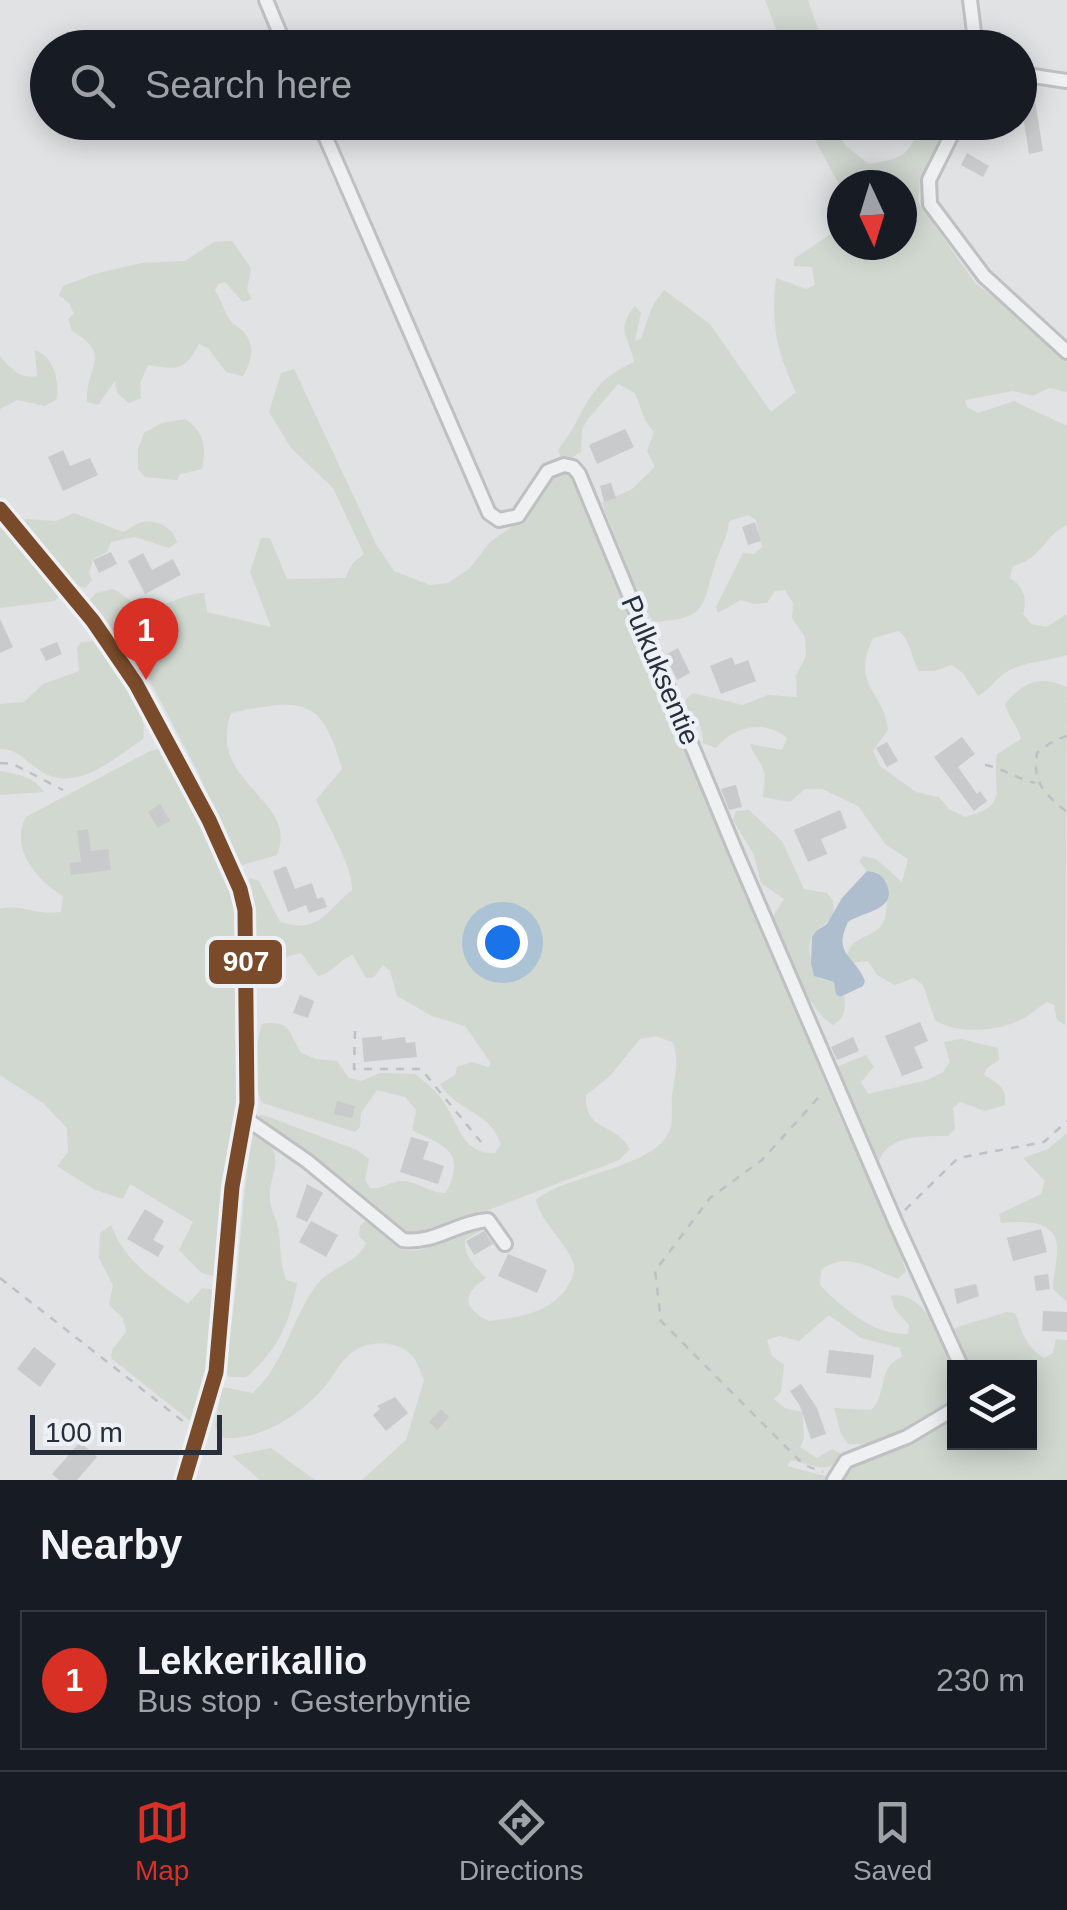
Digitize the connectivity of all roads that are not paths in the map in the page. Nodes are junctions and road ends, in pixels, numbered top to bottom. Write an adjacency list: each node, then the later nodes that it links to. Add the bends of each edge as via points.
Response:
1 (266, 0): 3 (street)
2 (970, 0): 4 (street)
3 (278, 30)
4 (974, 30)
5 (1037, 77): 6 (street)
6 (1067, 82)
7 (327, 140): 13 (street, Pulkuksentie, via 489,513 498,520 518,516 556,466 579,474)
8 (949, 140): 9 (street, via 930,180 930,204 984,276)
9 (1067, 352)
10 (0, 509): 11 (street, via 136,684 240,889 247,926)
11 (245, 1118): 12 (street, via 403,1240 430,1240 488,1220); 16 (street, via 230,1199 218,1359)
12 (506, 1244)
13 (958, 1360)
14 (947, 1413): 15 (street, via 846,1461)
15 (834, 1478)
16 (184, 1480)

